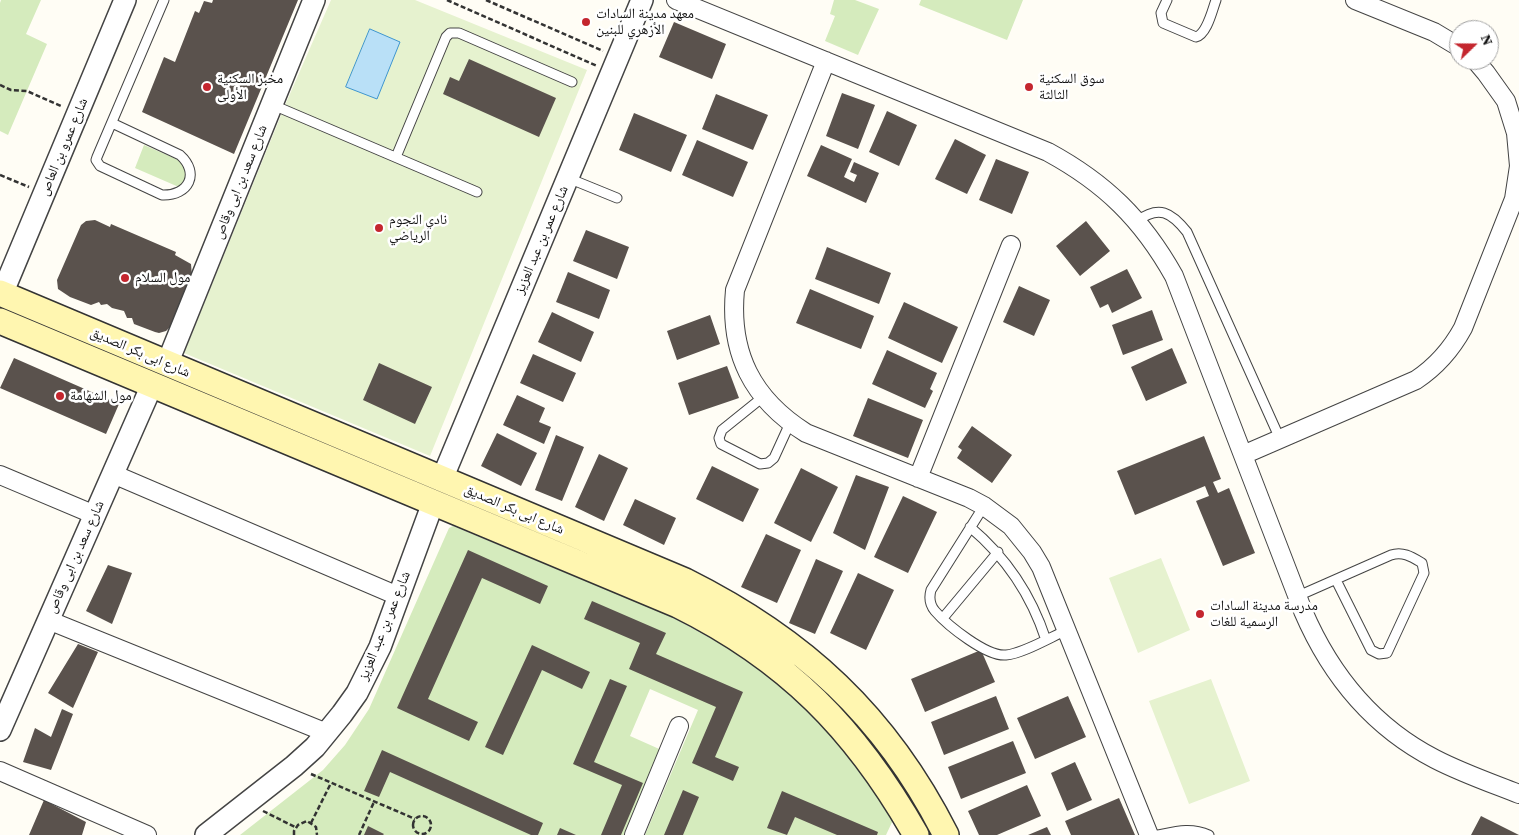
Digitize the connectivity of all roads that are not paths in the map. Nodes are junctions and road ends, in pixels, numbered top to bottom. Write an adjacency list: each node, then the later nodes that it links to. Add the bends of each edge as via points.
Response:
1 (125, 0): 23 (street, شارع عمرو بن العاص)
2 (164, 0): 16 (lane)
3 (314, 0): 15 (street, شارع سعد بن ابى وقاص)
4 (642, 0): 18 (street, شارع عمر بن عبد العزيز)
5 (676, 0): 11 (street)
6 (1167, 0): 7 (lane, via 1161,13 1163,23 1196,37 1202,34)
7 (1216, 0)
8 (1355, 0): 9 (street)
9 (1381, 5): 10 (street)
10 (1449, 41)
11 (826, 61): 21 (street, via 1048,152 1094,180); 27 (street, via 735,290 733,308 738,346 752,381)
12 (1484, 70): 14 (street)
13 (572, 82): 17 (lane, via 459,33 450,34)
14 (1513, 99): 30 (street, via 1518,149 1518,183 1514,200 1456,341 1438,363 1416,380)
15 (273, 105): 17 (lane); 25 (street, شارع سعد بن ابى وقاص)
16 (112, 123): 16 (lane, via 180,155 190,169 186,186 180,192 162,195 97,164)
17 (396, 157): 19 (lane)
18 (568, 178): 20 (lane); 36 (street, شارع عمر بن عبد العزيز)
19 (477, 192)
20 (617, 198)
21 (1137, 221): 30 (lane, via 1158,211 1173,218 1187,232); 31 (street, via 1174,276)
22 (1011, 245): 35 (street)
23 (1, 294): 25 (main road, شارع ابى بكر الصديق)
24 (0, 321): 26 (main road, شارع ابى بكر الصديق)
25 (167, 364): 29 (main road, شارع ابى بكر الصديق)
26 (152, 385): 32 (main road, شارع ابى بكر الصديق); 34 (street, شارع سعد بن ابى وقاص)
27 (763, 397): 28 (street); 28 (lane, via 722,430 721,444 760,464 768,463 774,458)
28 (790, 423): 35 (street, via 806,433)
29 (342, 437): 32 (main road); 36 (main road, شارع ابى بكر الصديق)
30 (1280, 439): 31 (street)
31 (1243, 455): 44 (street)
32 (333, 461): 37 (main road, شارع ابى بكر الصديق)
33 (0, 474): 39 (street)
34 (112, 474): 39 (street, شارع سعد بن ابى وقاص); 43 (street)
35 (918, 478): 38 (street)
36 (442, 479): 45 (main road, شارع ابى بكر الصديق)
37 (433, 503): 43 (street, شارع عمر بن عبد العزيز); 47 (main road, شارع ابى بكر الصديق)
38 (984, 506): 40 (lane); 49 (street, via 1011,526 1032,552 1041,566)
39 (94, 515): 48 (street, شارع سعد بن ابى وقاص)
40 (970, 527): 41 (lane); 46 (lane, via 931,590 932,605)
41 (998, 552): 46 (lane); 50 (lane, via 1028,595)
42 (1336, 580): 42 (lane, via 1396,554 1406,554 1422,563 1424,573 1387,653 1371,650); 44 (lane)
43 (398, 596): 53 (street, شارع عمر بن عبد العزيز, via 369,670)
44 (1298, 596): 55 (street, via 1312,632 1335,671 1380,721 1434,758)
45 (720, 598): 47 (main road); 61 (main road, شارع ابى بكر الصديق, via 784,639 842,689 892,747 914,778)
46 (943, 618): 50 (lane, via 969,640 996,655 1012,655)
47 (706, 619): 60 (main road, شارع ابى بكر الصديق, via 780,668 824,707 878,773)
48 (48, 620): 52 (street, شارع سعد بن ابى وقاص); 53 (street)
49 (1066, 630): 50 (lane); 62 (street)
50 (1046, 640)
51 (679, 726): 59 (street)
52 (0, 730)
53 (327, 733): 58 (street, شارع عمر بن عبد العزيز, via 294,766)
54 (0, 771): 57 (street)
55 (1519, 794)
56 (1186, 832): 63 (lane); 64 (lane, via 1199,830)
57 (147, 835)
58 (206, 835)
59 (634, 835)
60 (916, 835)
61 (946, 835)
62 (1149, 835)
63 (1158, 835)
64 (1209, 835)

